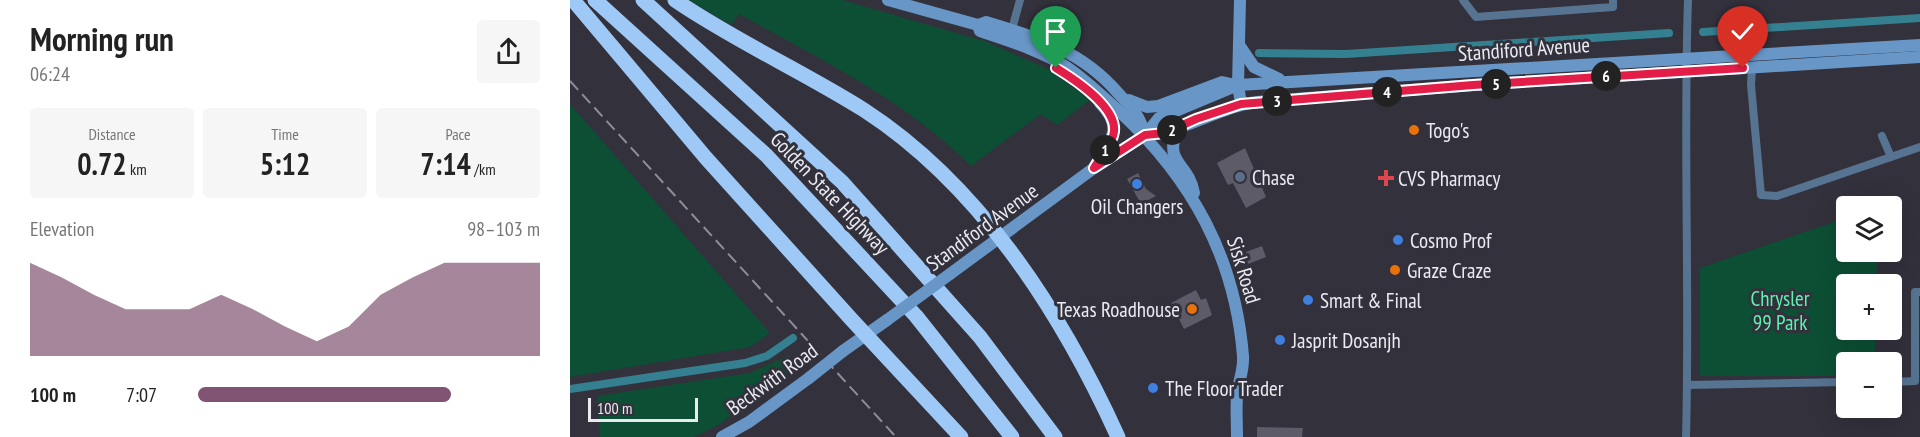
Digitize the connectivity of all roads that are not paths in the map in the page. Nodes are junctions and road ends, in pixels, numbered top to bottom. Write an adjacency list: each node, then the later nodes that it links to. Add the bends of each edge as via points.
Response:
1 (573, 0): 32 (highway, via 706,158)
2 (596, 0): 39 (highway, Golden State Highway, via 767,156 916,316)
3 (643, 0): 40 (highway, Golden State Highway, via 842,182 980,337)
4 (675, 0): 30 (highway, via 886,126 932,163)
5 (888, 0): 11 (main road, Sisk Road)
6 (1020, 0): 12 (street)
7 (1240, 0): 13 (main road)
8 (1463, 0): 9 (street, via 1476,16 1613,7)
9 (1613, 0)
10 (1688, 0): 17 (street)
11 (978, 25): 12 (main road, Sisk Road, via 986,22); 15 (main road, Sisk Road, via 981,31)
12 (1012, 29): 21 (main road, Sisk Road, via 1048,41 1081,59)
13 (1239, 45): 19 (main road, via 1254,67); 20 (main road)
14 (1920, 45): 17 (main road, Standiford Avenue)
15 (1030, 49): 24 (main road, Sisk Road, via 1065,66); 28 (main road, via 1090,93 1112,118 1113,137)
16 (1920, 57): 18 (main road, Standiford Avenue)
17 (1685, 65): 18 (main road, Standiford Avenue); 19 (main road, Standiford Avenue); 22 (main road, Standiford Avenue); 36 (street)
18 (1752, 68): 27 (street, via 1761,195 1777,196)
19 (1283, 81): 20 (main road, Standiford Avenue)
20 (1238, 85): 21 (main road, via 1222,82 1152,107); 22 (main road); 24 (main road, Standiford Avenue, via 1159,118)
21 (1121, 96): 24 (main road, Sisk Road, via 1139,116)
22 (1241, 104): 23 (main road, Standiford Avenue)
23 (1179, 127): 24 (main road, Standiford Avenue); 29 (main road, via 1172,151 1193,187)
24 (1145, 135): 28 (main road, Standiford Avenue); 29 (main road, Sisk Road)
25 (1882, 136): 27 (street)
26 (1920, 147): 27 (street)
27 (1891, 157)
28 (1094, 168): 30 (main road, Standiford Avenue)
29 (1195, 203): 42 (main road, Sisk Road, via 1222,256 1238,317 1244,370 1237,393)
30 (999, 238): 32 (main road, Standiford Avenue, bridge); 41 (highway, via 1074,348)
31 (1917, 292): 35 (street, via 1915,381)
32 (866, 335): 33 (main road, Standiford Avenue); 38 (highway)
33 (843, 351): 37 (main road, Beckwith Road, bridge, via 749,422)
34 (1836, 382): 36 (street)
35 (1902, 382)
36 (1687, 385): 43 (street)
37 (722, 437)
38 (961, 437)
39 (1012, 437)
40 (1055, 437)
41 (1118, 437)
42 (1238, 437)
43 (1686, 437)

